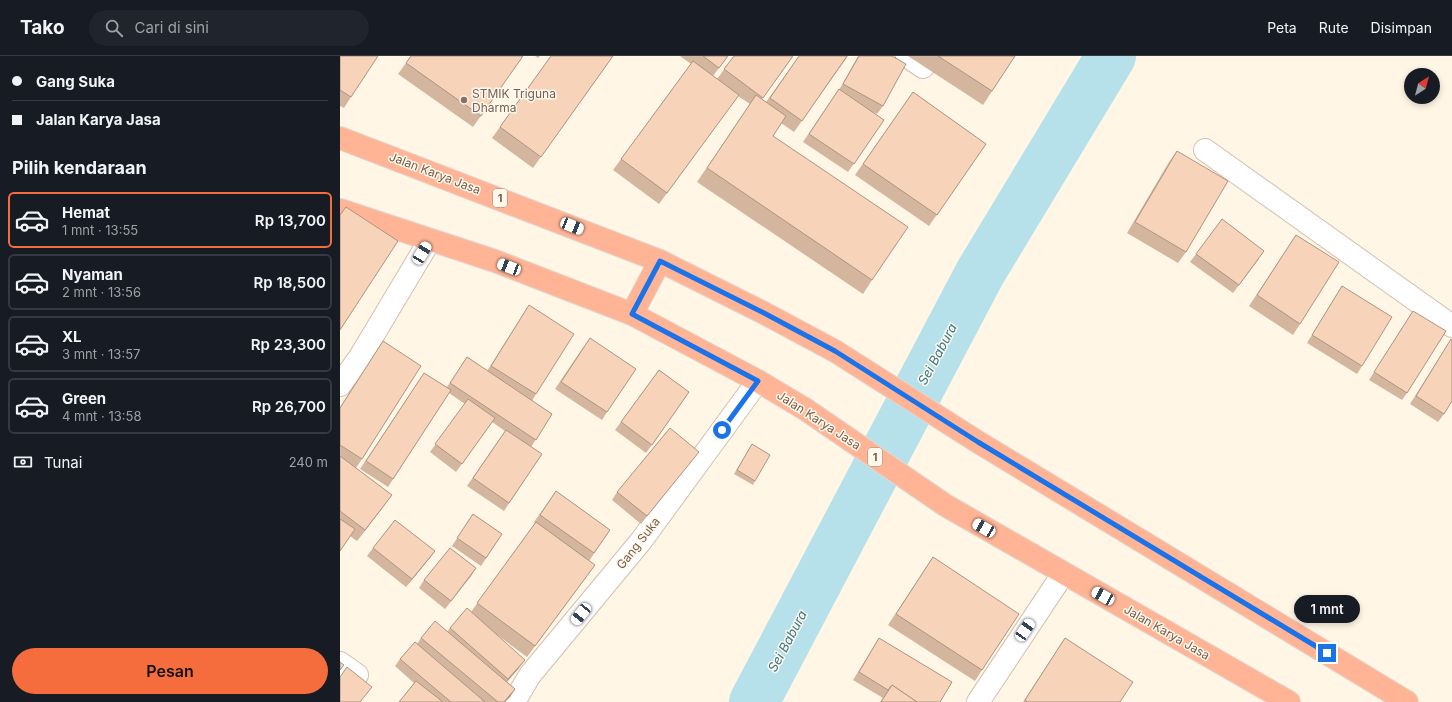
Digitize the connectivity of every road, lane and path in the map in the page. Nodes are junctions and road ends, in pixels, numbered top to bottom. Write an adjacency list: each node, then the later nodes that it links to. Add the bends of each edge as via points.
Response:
1 (340, 138): 5 (highway, Jalan Karya Jasa / 1)
2 (1205, 150): 7 (street)
3 (340, 210): 4 (highway, Jalan Karya Jasa / 1)
4 (430, 240): 6 (highway, Jalan Karya Jasa / 1, via 495,261); 9 (street)
5 (660, 261): 6 (highway); 14 (highway, Jalan Karya Jasa / 1, via 835,351 978,442)
6 (632, 314): 8 (highway, Jalan Karya Jasa / 1)
7 (1452, 326)
8 (758, 381): 10 (highway, Jalan Karya Jasa / 1, via 805,409 944,505); 11 (street, Gang Suka, via 641,541 530,675)
9 (340, 385)
10 (1063, 574): 12 (street); 13 (highway, Jalan Karya Jasa / 1)
11 (514, 702)
12 (978, 702)
13 (1289, 702)
14 (1407, 702)

